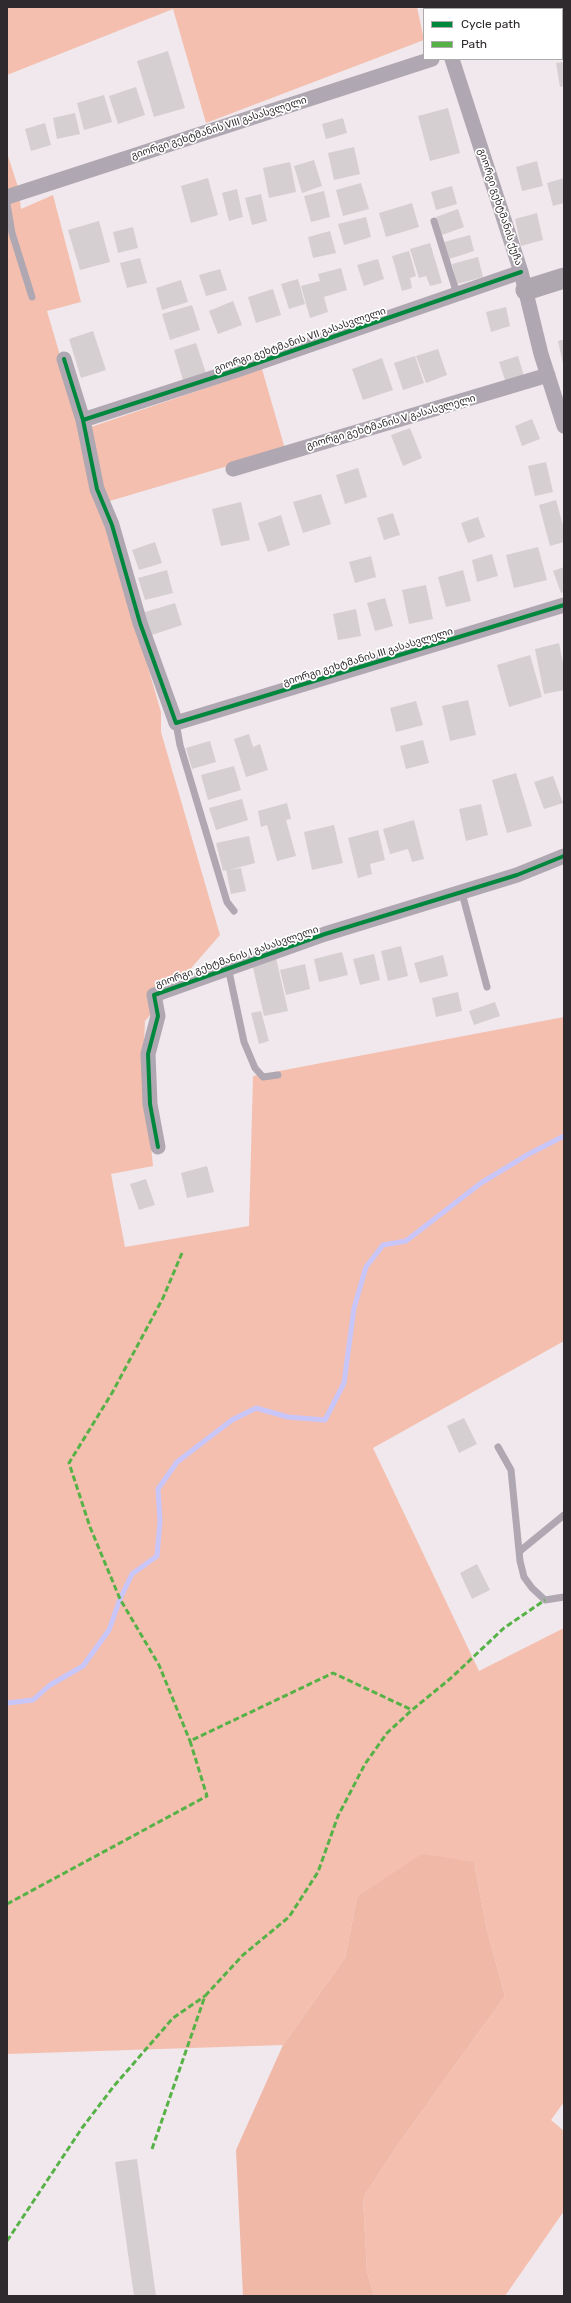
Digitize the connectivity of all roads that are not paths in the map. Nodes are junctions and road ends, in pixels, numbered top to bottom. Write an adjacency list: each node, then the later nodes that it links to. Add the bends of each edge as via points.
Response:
1 (429, 60): 3 (street, გიორგი გეხტმანის VIII გასასვლელი)
2 (452, 60): 7 (street, გიორგი გეხტმანის ქუჩა)
3 (7, 197)
4 (7, 204): 9 (lane, via 12,233)
5 (434, 222): 8 (lane)
6 (564, 278): 7 (street)
7 (524, 281): 8 (street, გიორგი გეხტმანის VII გასასვლელი); 11 (street, გიორგი გეხტმანის ქუჩა)
8 (457, 294): 12 (street, გიორგი გეხტმანის VII გასასვლელი)
9 (32, 297)
10 (64, 359): 12 (street)
11 (555, 382): 13 (street, გიორგი გეხტმანის ქუჩა); 14 (street, გიორგი გეხტმანის V გასასვლელი)
12 (83, 420): 16 (street, via 97,489 112,525 140,623)
13 (564, 426)
14 (233, 468)
15 (564, 605): 16 (street, გიორგი გეხტმანის III გასასვლელი)
16 (176, 723): 19 (lane, via 180,745 227,902)
17 (564, 856): 18 (street, გიორგი გეხტმანის I გასასვლელი)
18 (462, 893): 20 (street, გიორგი გეხტმანის I გასასვლელი, via 325,934); 21 (lane)
19 (234, 912)
20 (228, 967): 22 (lane, via 244,1042 255,1068 263,1077); 23 (street, გიორგი გეხტმანის I გასასვლელი, via 154,995 158,1016 148,1054 150,1104)
21 (487, 988)
22 (278, 1075)
23 (158, 1147)
24 (498, 1447): 26 (lane, via 511,1470)
25 (564, 1515): 26 (lane)
26 (520, 1551): 27 (lane, via 524,1577 532,1588 545,1600)
27 (564, 1597)

